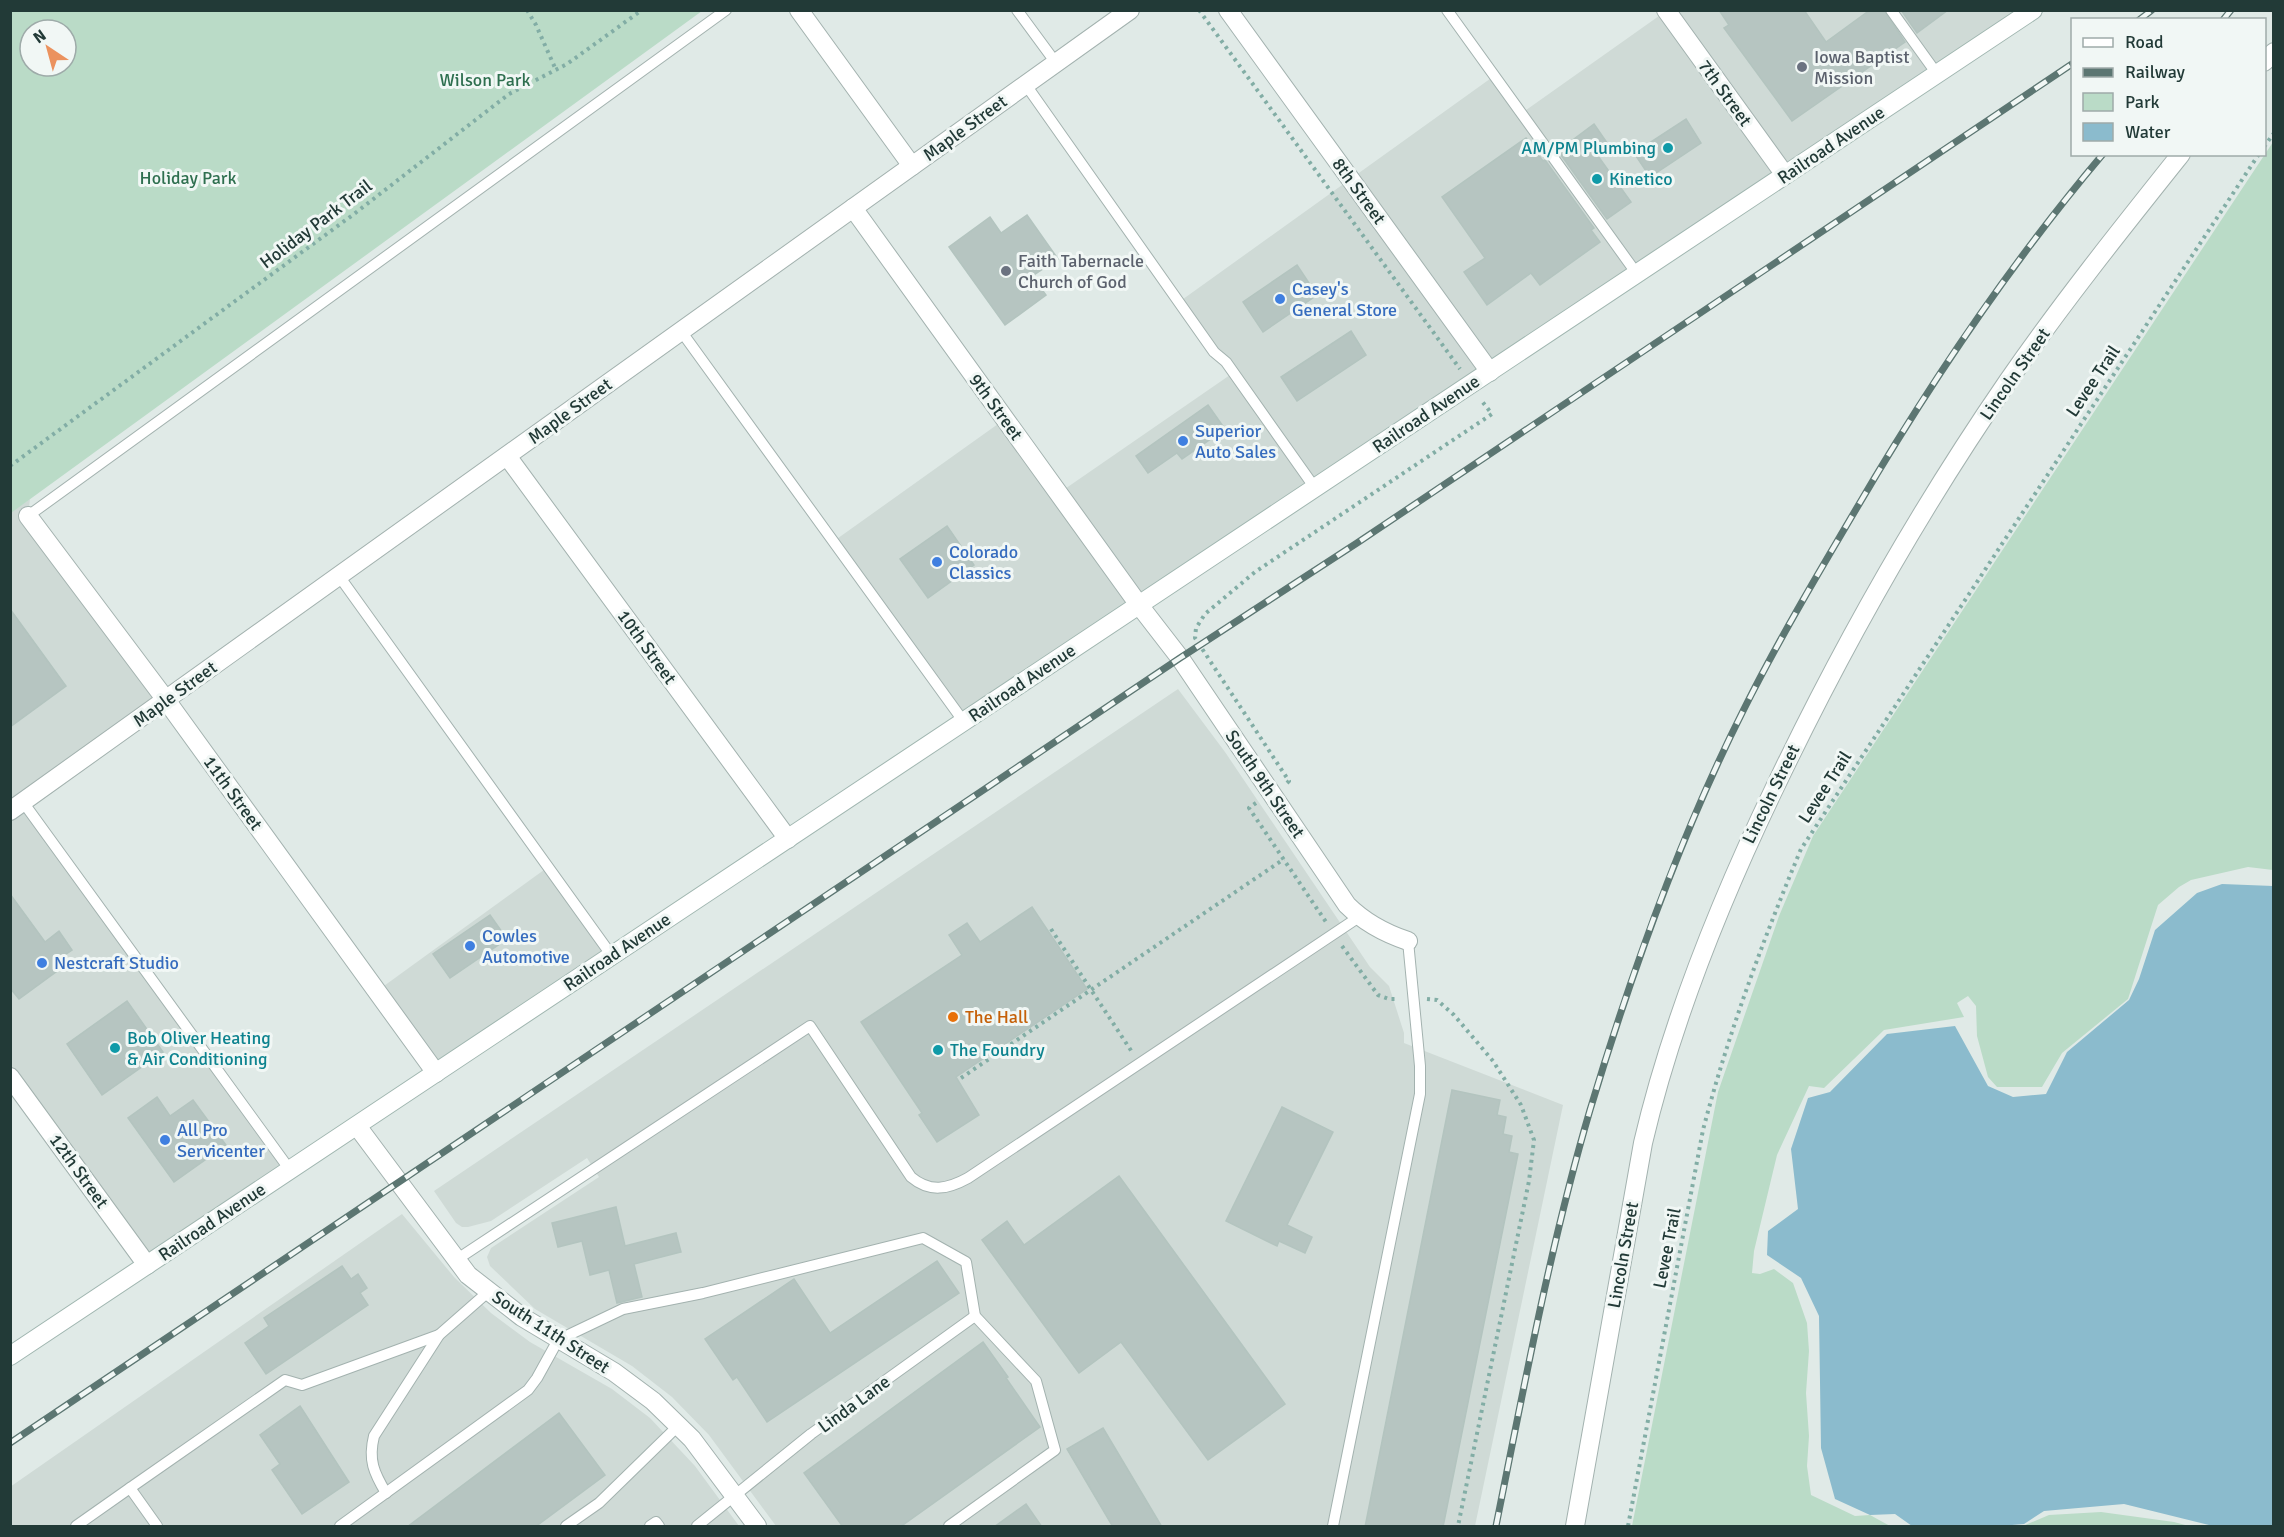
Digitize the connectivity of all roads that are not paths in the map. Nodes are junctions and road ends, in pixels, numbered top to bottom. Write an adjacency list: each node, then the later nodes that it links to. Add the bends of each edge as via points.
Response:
1 (726, 10): 22 (lane)
2 (799, 10): 14 (street)
3 (1017, 10): 10 (lane)
4 (1130, 10): 10 (street, Maple Street)
5 (1228, 10): 19 (street, 8th Street)
6 (1447, 10): 17 (lane)
7 (1665, 10): 15 (street, 7th Street)
8 (1891, 10): 11 (lane)
9 (2033, 10): 11 (street, Railroad Avenue)
10 (1056, 63): 12 (street, Maple Street)
11 (1937, 74): 15 (street, Railroad Avenue)
12 (1026, 85): 14 (street, Maple Street); 21 (lane)
13 (2179, 156): 57 (street, Lincoln Street, via 2008,381 1910,535 1835,667 1743,854 1695,975 1656,1090 1643,1143)
14 (912, 166): 16 (street, Maple Street)
15 (1785, 175): 17 (street, Railroad Avenue)
16 (853, 208): 18 (street, Maple Street); 24 (street, 9th Street)
17 (1637, 274): 19 (street, Railroad Avenue)
18 (681, 331): 20 (street, Maple Street); 26 (lane)
19 (1490, 372): 21 (street, Railroad Avenue)
20 (507, 456): 23 (street, Maple Street); 28 (street, 10th Street)
21 (1315, 488): 24 (street, Railroad Avenue)
22 (28, 516): 25 (street, 11th Street)
23 (339, 576): 25 (street, Maple Street); 31 (lane)
24 (1139, 605): 26 (street, Railroad Avenue); 29 (street, South 9th Street)
25 (166, 700): 27 (street, Maple Street); 32 (street, 11th Street)
26 (964, 722): 28 (street, Railroad Avenue)
27 (17, 807): 35 (lane)
28 (788, 839): 31 (street, Railroad Avenue)
29 (1359, 917): 30 (street, South 9th Street, via 1384,933); 36 (lane, via 965,1180 947,1188 920,1185 911,1177 810,1026)
30 (1408, 941): 56 (lane, via 1420,1094)
31 (612, 956): 32 (street, Railroad Avenue)
32 (436, 1073): 34 (street, Railroad Avenue)
33 (10, 1077): 37 (street, 12th Street)
34 (357, 1126): 35 (street, Railroad Avenue); 36 (street, South 11th Street)
35 (290, 1170): 37 (street, Railroad Avenue)
36 (456, 1260): 38 (street, South 11th Street)
37 (147, 1265): 42 (street, Railroad Avenue)
38 (488, 1292): 40 (lane); 41 (street, South 11th Street)
39 (975, 1316): 41 (lane, via 966,1262 923,1238 623,1309); 46 (lane, Linda Lane, via 811,1434); 55 (lane, via 1036,1381 1055,1450)
40 (440, 1335): 44 (lane, via 302,1385 285,1380); 45 (lane, via 374,1436 370,1452)
41 (558, 1340): 43 (street, South 11th Street, via 614,1372); 45 (lane, via 528,1390)
42 (10, 1356)
43 (679, 1425): 46 (street, South 11th Street); 50 (lane, via 599,1503)
44 (130, 1488): 47 (lane); 48 (lane)
45 (386, 1493): 49 (lane)
46 (735, 1496): 53 (lane, Linda Lane); 54 (street, South 11th Street)
47 (76, 1527)
48 (157, 1527)
49 (340, 1527)
50 (566, 1527)
51 (650, 1527): 52 (lane, via 656,1522)
52 (659, 1527)
53 (698, 1527)
54 (757, 1527)
55 (949, 1527)
56 (1333, 1527)
57 (1575, 1527)

